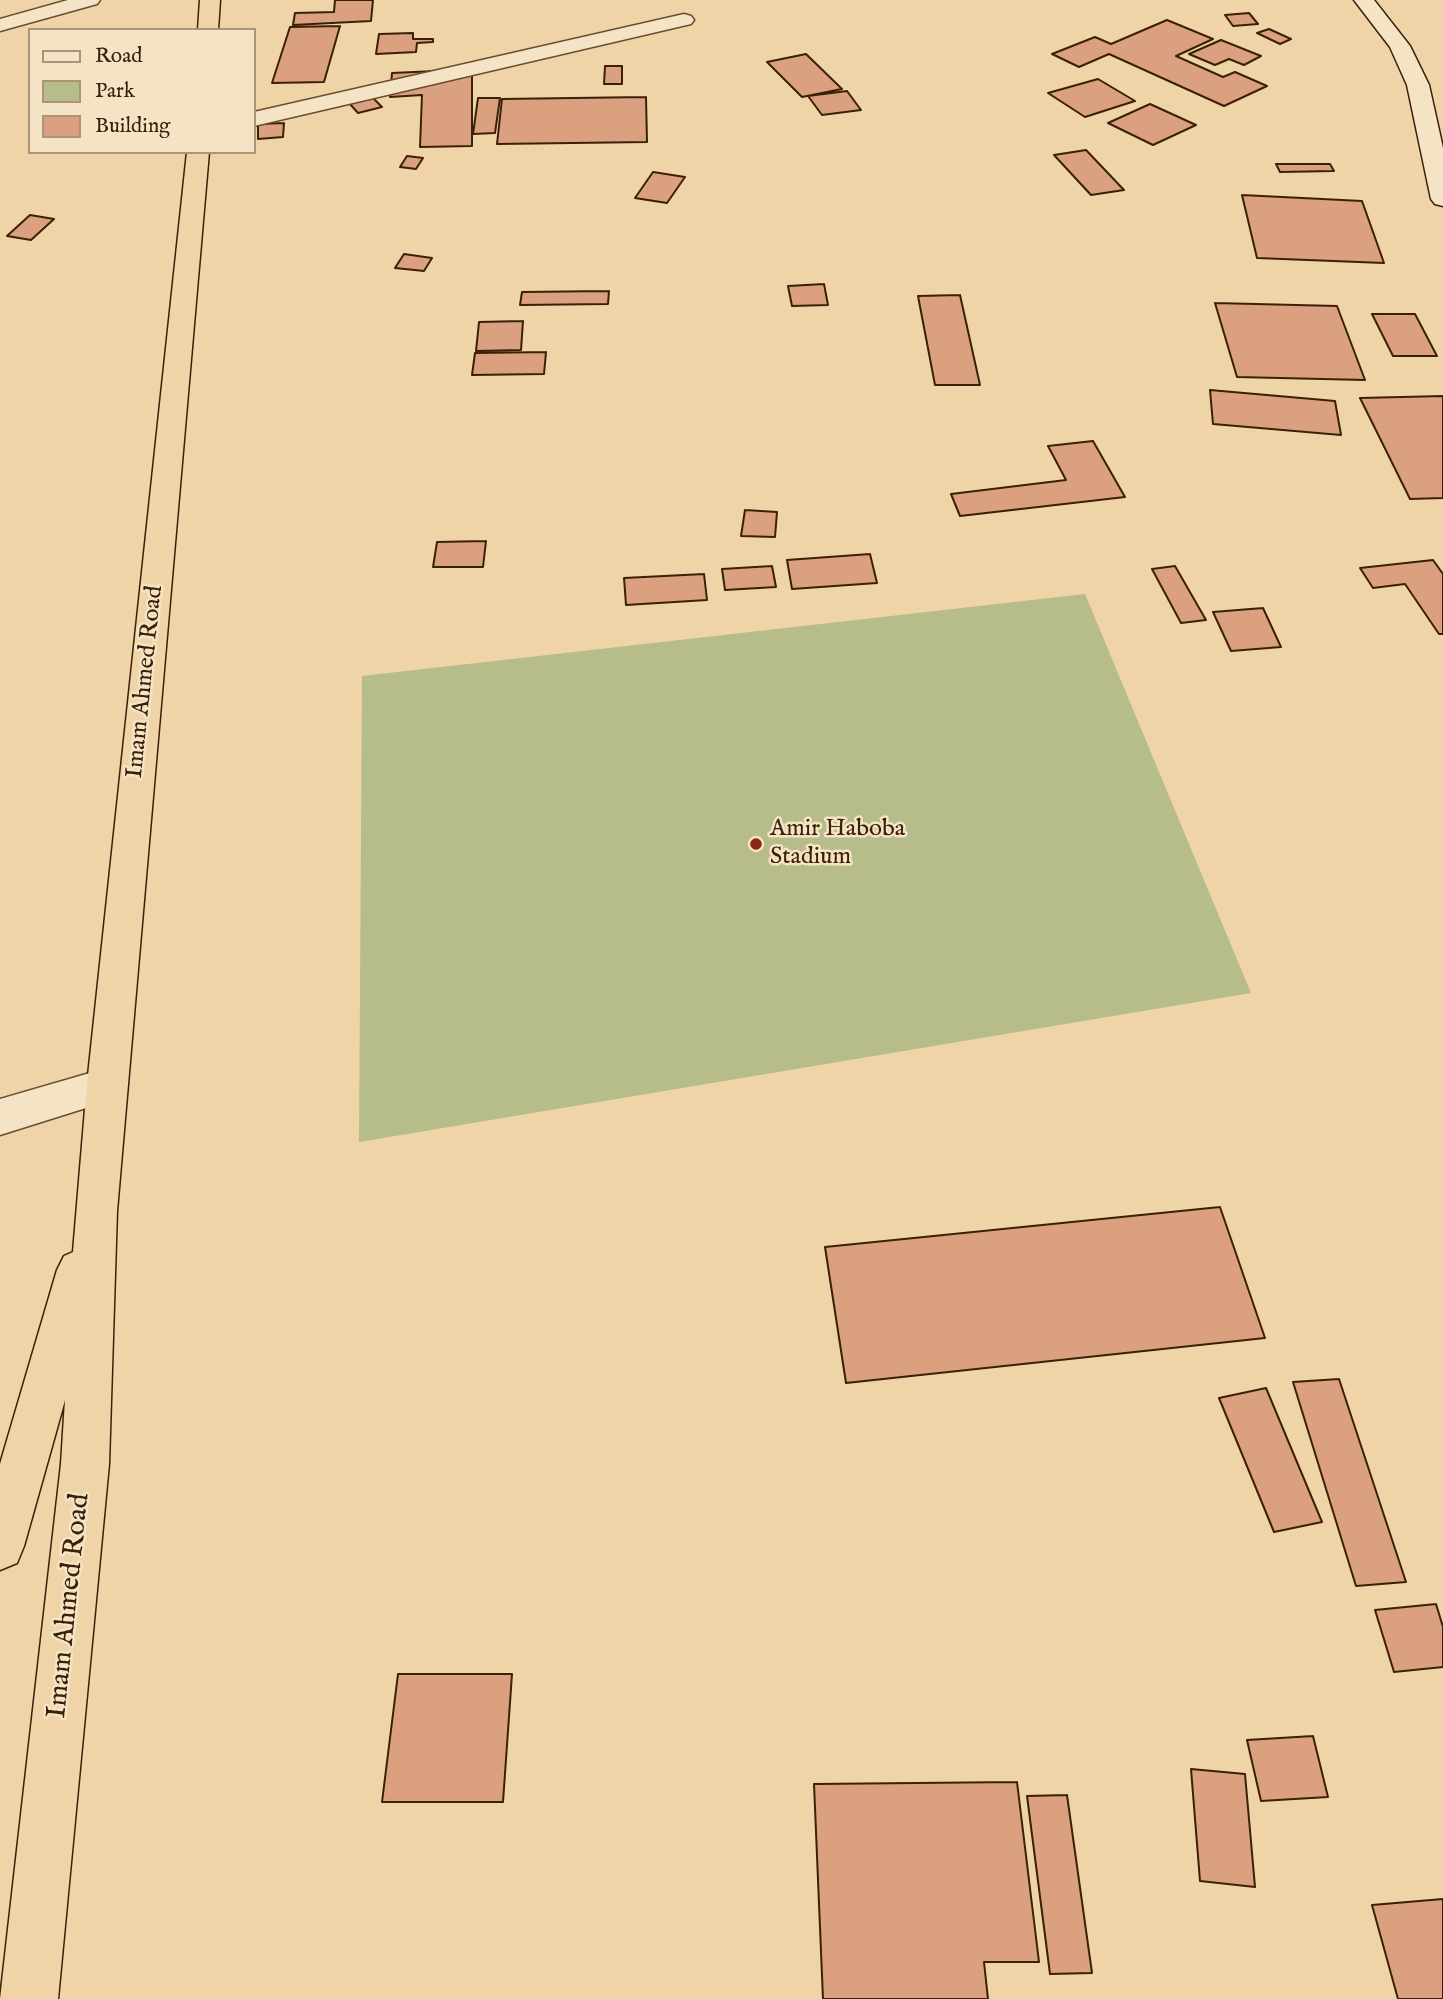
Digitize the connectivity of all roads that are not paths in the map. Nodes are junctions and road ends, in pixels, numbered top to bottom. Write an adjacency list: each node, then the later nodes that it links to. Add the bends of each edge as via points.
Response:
1 (90, 0): 5 (street)
2 (210, 0): 6 (highway)
3 (1364, 0): 9 (street, via 1400,46 1418,85)
4 (684, 20): 7 (street)
5 (1, 24)
6 (208, 28)
7 (256, 119)
8 (198, 154): 10 (highway, Imam Ahmed Road)
9 (1443, 199)
10 (107, 1085): 11 (street); 12 (highway, Imam Ahmed Road)
11 (0, 1116)
12 (96, 1211): 13 (highway, Imam Ahmed Road); 14 (highway, Imam Ahmed Road, via 85,1464)
13 (0, 1546)
14 (29, 1999)

